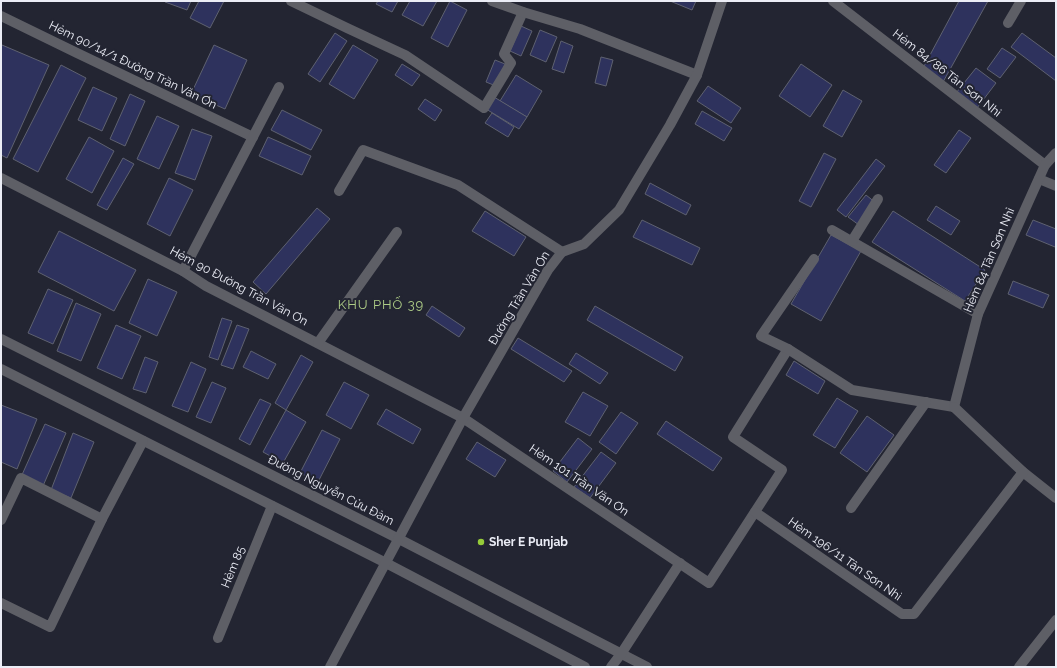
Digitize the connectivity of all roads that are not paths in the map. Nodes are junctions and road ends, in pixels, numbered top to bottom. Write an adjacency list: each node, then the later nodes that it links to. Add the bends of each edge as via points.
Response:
1 (291, 1): 7 (street, via 405,55 484,108 512,63 504,54)
2 (492, 1): 7 (street)
3 (722, 1): 10 (street, Đường Trần Văn Ơn)
4 (833, 1): 6 (street, Hẻm 84/86 Tân Sơn Nhì)
5 (1021, 1): 9 (street)
6 (845, 5): 14 (street, Hẻm 84/86 Tân Sơn Nhì)
7 (523, 12): 10 (street, via 580,29)
8 (1, 16): 12 (street, Hẻm 90/14/1 Đường Trần Văn Ơn)
9 (1008, 23)
10 (697, 76): 23 (street, Đường Trần Văn Ơn, via 619,210 584,244)
11 (279, 87): 12 (street)
12 (253, 137): 25 (street)
13 (1056, 153): 14 (street, Hẻm 84 Tân Sơn Nhì)
14 (1045, 165): 16 (street, Hẻm 84 Tân Sơn Nhì)
15 (1, 178): 25 (street, Hẻm 90 Đường Trần Văn Ơn)
16 (1038, 179): 17 (street); 26 (street, Hẻm 84 Tân Sơn Nhì)
17 (1056, 186)
18 (339, 191): 23 (street, via 363,150 458,184)
19 (878, 199): 22 (street)
20 (832, 230): 22 (street)
21 (397, 232): 28 (street)
22 (852, 241): 26 (street)
23 (562, 252): 33 (street, Đường Trần Văn Ơn, via 548,270)
24 (814, 259): 29 (street, via 761,336)
25 (183, 271): 28 (street, Hẻm 90 Đường Trần Văn Ơn, via 206,286)
26 (978, 314): 32 (street, Hẻm 84 Tân Sơn Nhì)
27 (1, 339): 42 (street, Đường Nguyễn Cửu Đàm)
28 (318, 343): 33 (street, Hẻm 90 Đường Trần Văn Ơn)
29 (788, 349): 31 (street, via 852,390); 39 (street, via 733,437 782,470)
30 (1, 369): 34 (street)
31 (926, 402): 32 (street); 38 (street)
32 (954, 407): 35 (street)
33 (463, 418): 42 (street, Đường Trần Văn Ơn); 44 (street, Hẻm 101 Trần Văn Ơn)
34 (143, 440): 37 (street); 40 (street)
35 (1023, 472): 36 (street); 39 (street, Hẻm 196/11 Tân Sơn Nhì, via 914,614 902,614)
36 (1056, 498)
37 (272, 506): 43 (street); 47 (street, Hẻm 85)
38 (851, 508)
39 (755, 512): 44 (street, Hẻm 101 Trần Văn Ơn, via 709,583)
40 (102, 519): 41 (street, via 21,478); 45 (street, via 50,628)
41 (1, 520)
42 (399, 539): 43 (street, Đường Trần Văn Ơn); 48 (street, Đường Nguyễn Cửu Đàm)
43 (386, 563): 49 (street, Đường Trần Văn Ơn); 50 (street)
44 (680, 563): 48 (street)
45 (1, 603)
46 (1056, 620): 53 (street)
47 (218, 638)
48 (621, 654): 51 (street); 52 (street, Đường Nguyễn Cửu Đàm)
49 (330, 667)
50 (585, 667)
51 (611, 667)
52 (647, 667)
53 (1019, 667)

